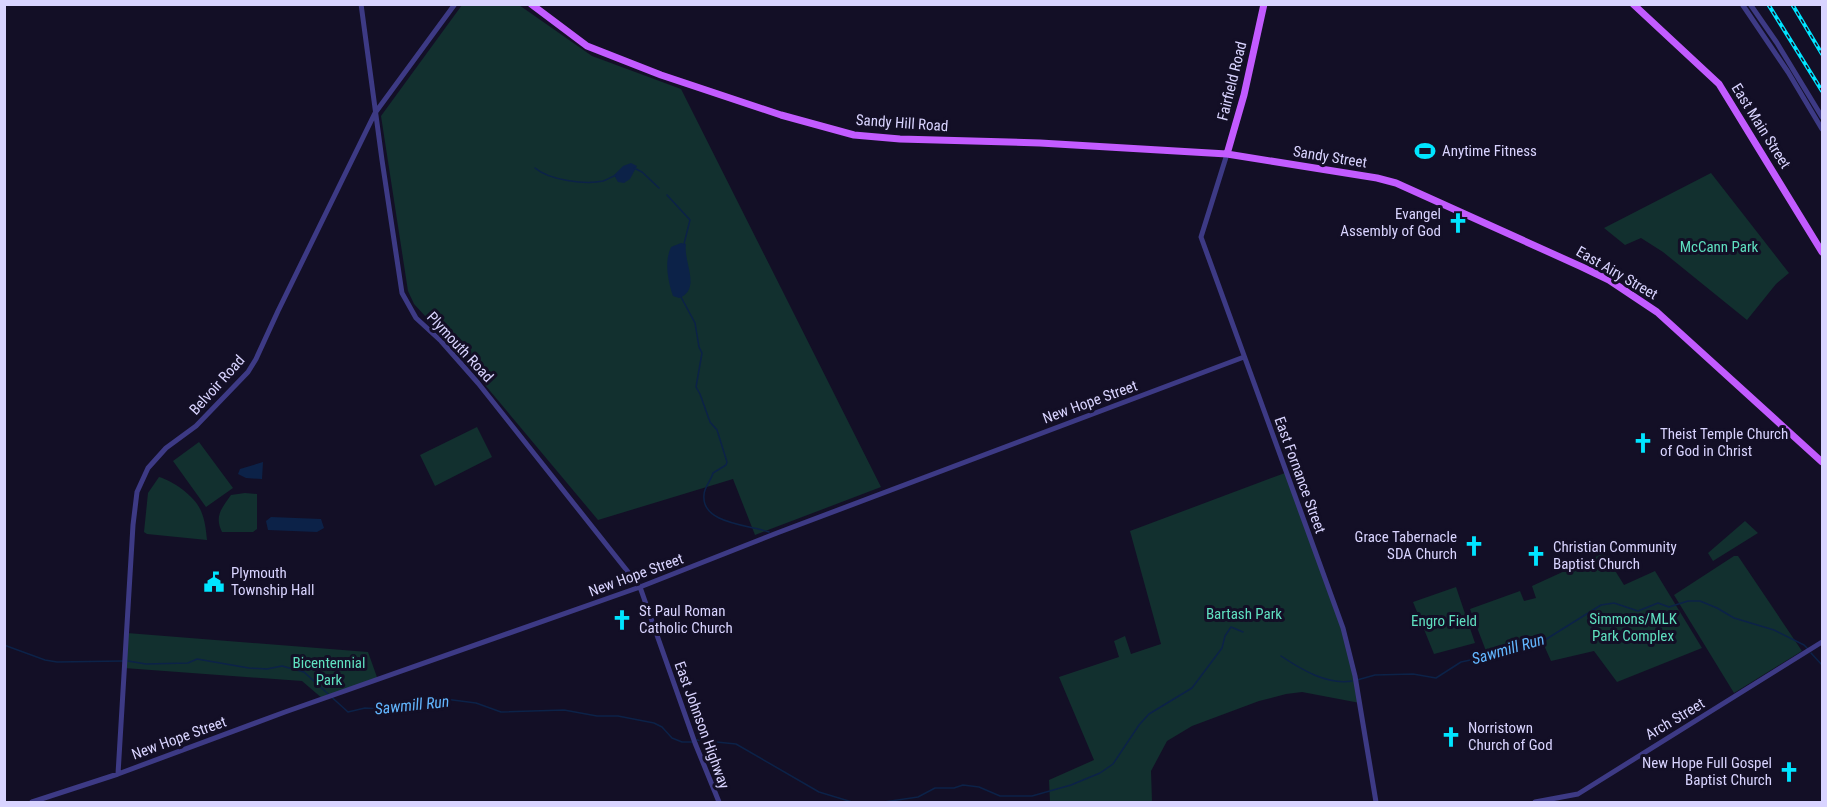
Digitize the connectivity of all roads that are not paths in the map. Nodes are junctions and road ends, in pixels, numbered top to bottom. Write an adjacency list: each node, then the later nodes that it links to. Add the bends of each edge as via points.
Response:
1 (362, 4): 8 (street, Plymouth Road)
2 (455, 4): 8 (street, Belvoir Road)
3 (531, 4): 11 (main road, Sandy Hill Road, via 587,46 651,72 854,135)
4 (1264, 4): 11 (main road, Fairfield Road)
5 (1633, 4): 14 (main road, East Main Street, via 1719,84)
6 (1742, 4): 10 (street)
7 (1750, 4): 9 (street)
8 (375, 113): 17 (street, Plymouth Road, via 400,285 410,309 478,383); 19 (street, Belvoir Road, via 248,372 196,426 155,458 141,480 133,525)
9 (1822, 117)
10 (1822, 129)
11 (1227, 154): 12 (street, Fairfield Road); 13 (main road, Sandy Street, via 1377,178)
12 (1224, 163): 15 (street, East Fornance Street, via 1201,237)
13 (1426, 196): 16 (main road, East Airy Street, via 1580,266 1638,298)
14 (1822, 252)
15 (1244, 357): 17 (street, New Hope Street); 22 (street, East Fornance Street, via 1343,628)
16 (1822, 462)
17 (640, 587): 19 (street, New Hope Street); 21 (street, East Johnson Highway)
18 (1822, 642): 23 (street, Arch Street, via 1578,794)
19 (118, 774): 20 (street, New Hope Street)
20 (32, 802)
21 (719, 802)
22 (1376, 802)
23 (1535, 802)

